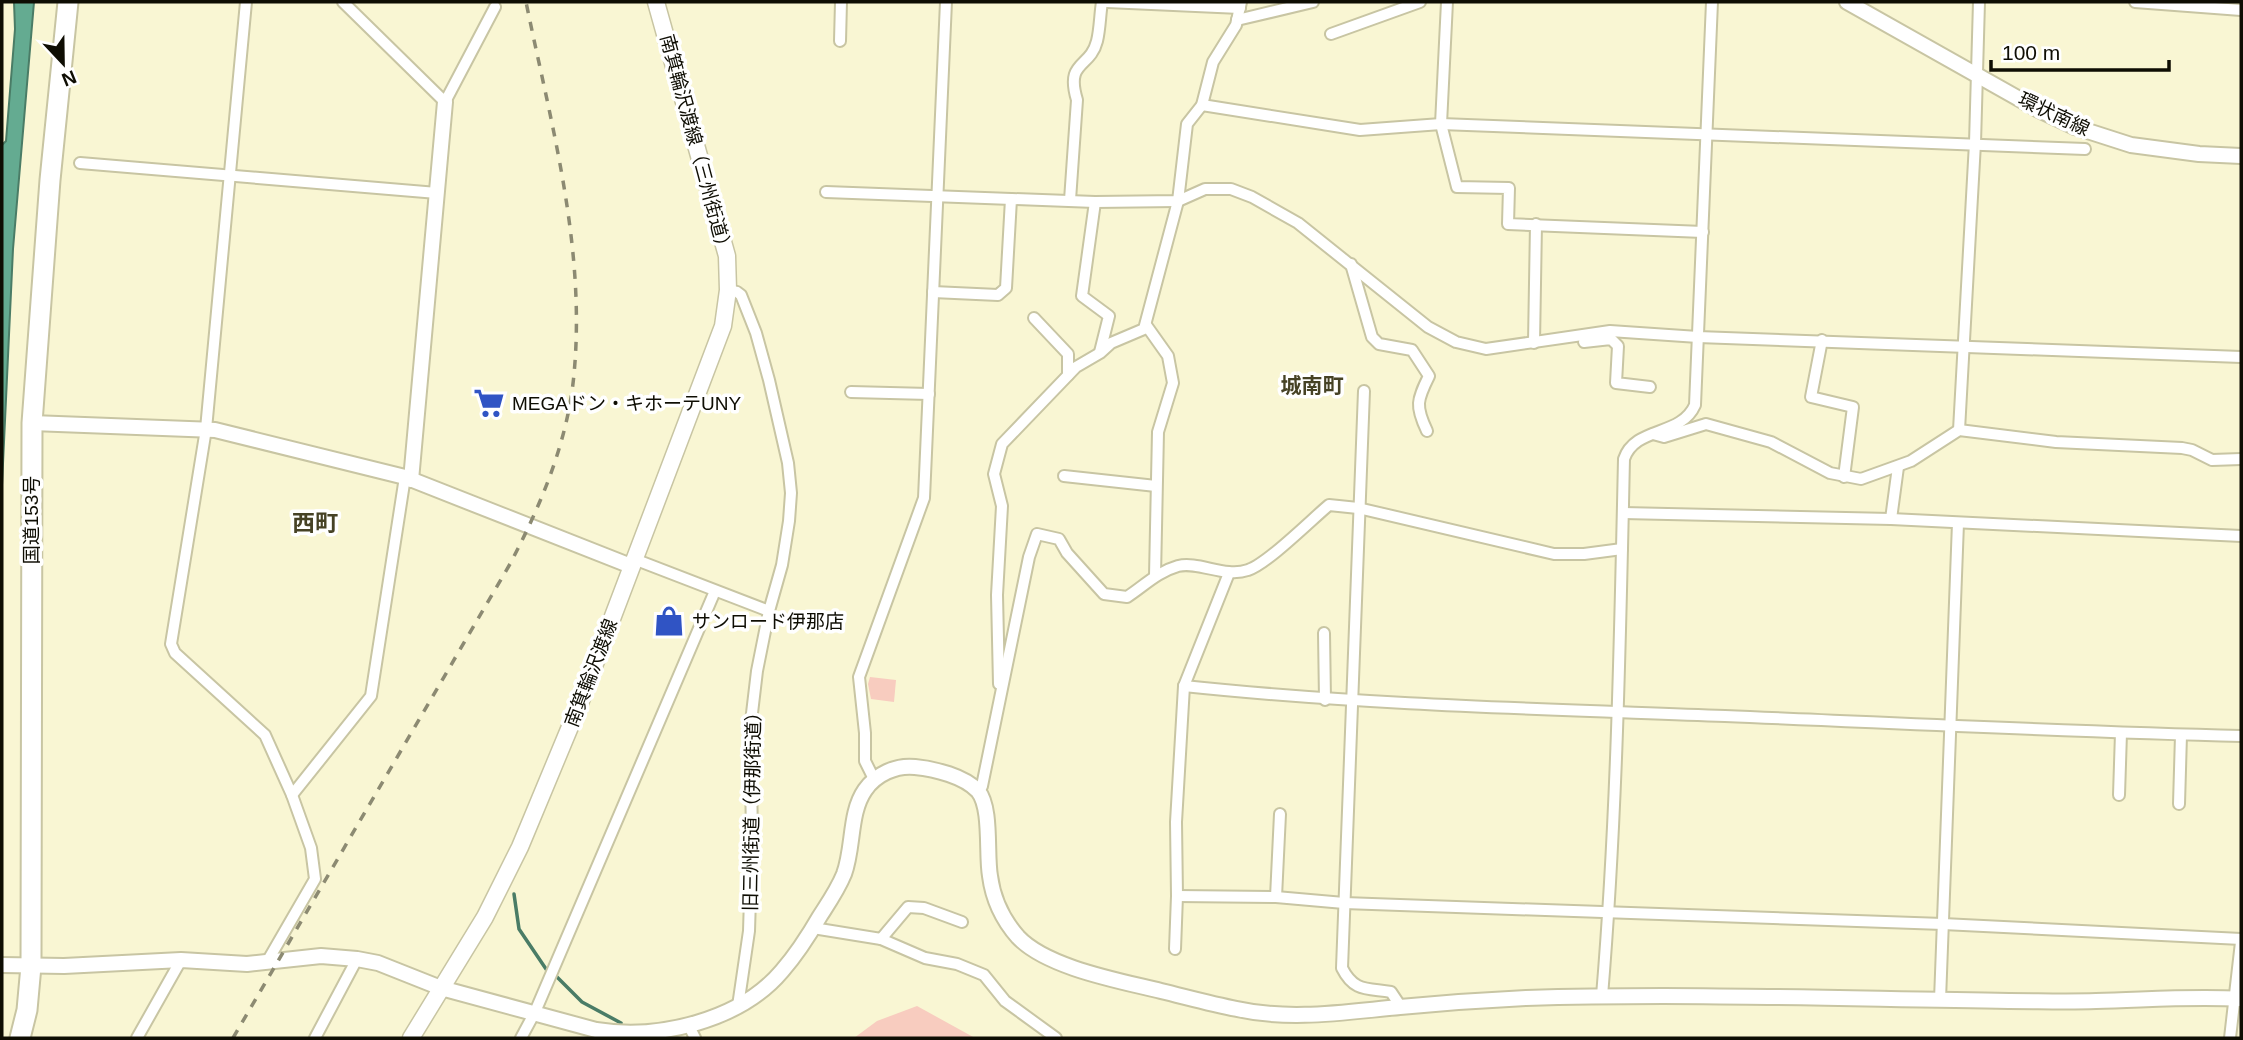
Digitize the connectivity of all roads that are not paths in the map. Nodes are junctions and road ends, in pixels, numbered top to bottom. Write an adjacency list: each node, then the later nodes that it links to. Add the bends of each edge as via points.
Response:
1 (68, 2): 59 (highway, 国道153号)
2 (246, 2): 32 (street)
3 (344, 2): 24 (street)
4 (656, 2): 43 (main road, 南箕輪沢渡線（三州街道）, via 723,234)
5 (841, 2): 22 (street)
6 (946, 2): 35 (street)
7 (1102, 2): 37 (street, via 1097,42 1074,73 1072,85 1077,100)
8 (1110, 2): 16 (street)
9 (1313, 2): 20 (street)
10 (1420, 2): 21 (street)
11 (1447, 2): 26 (street)
12 (1712, 2): 27 (street)
13 (1847, 2): 23 (street, 環状南線)
14 (1979, 2): 23 (street)
15 (2135, 2): 19 (street)
16 (1176, 3): 17 (street)
17 (1240, 5): 20 (street)
18 (495, 6): 24 (street)
19 (2241, 9)
20 (1237, 20): 25 (street, via 1213,62)
21 (1331, 34)
22 (840, 41)
23 (1977, 76): 28 (street); 30 (street, 環状南線, via 2075,127 2131,145)
24 (445, 102): 34 (street)
25 (1202, 106): 26 (street, via 1360,130); 38 (street, via 1187,124)
26 (1441, 124): 27 (street); 40 (street, via 1457,187 1508,188 1508,224)
27 (1707, 134): 28 (street); 41 (street)
28 (1975, 143): 29 (street); 51 (street)
29 (2085, 149)
30 (2241, 156)
31 (80, 163): 32 (street)
32 (230, 176): 34 (street); 60 (street)
33 (827, 192): 35 (street)
34 (437, 193): 68 (street)
35 (938, 196): 36 (street); 44 (street)
36 (1011, 199): 37 (street); 44 (street, via 1006,288 998,295)
37 (1070, 200): 39 (street)
38 (1178, 201): 39 (street); 42 (street, via 1205,189 1231,189 1298,223); 46 (street)
39 (1095, 202): 52 (street, via 1082,296 1108,316)
40 (1536, 224): 41 (street); 50 (street)
41 (1703, 232): 47 (street)
42 (1351, 264): 50 (street, via 1428,327 1456,342 1486,349); 62 (street, via 1372,337 1379,344 1412,350 1429,376 1418,405)
43 (729, 290): 76 (main road, 南箕輪沢渡線, via 723,326); 80 (street, 旧三州街道（伊那街道）, via 741,295 756,333 788,463 789,521)
44 (933, 292): 58 (street)
45 (1034, 318): 54 (street, via 1068,354)
46 (1146, 325): 52 (street); 69 (street, via 1168,356 1173,383 1158,432)
47 (1698, 337): 48 (street, via 1611,331); 49 (street); 63 (street, via 1692,413 1685,421)
48 (1553, 340): 50 (street); 55 (street, via 1557,346 1611,339 1618,346 1616,383)
49 (1822, 340): 51 (street); 67 (street, via 1811,397 1853,407)
50 (1534, 343)
51 (1963, 346): 53 (street); 61 (street)
52 (1100, 353): 54 (street)
53 (2241, 357)
54 (1068, 375): 83 (street, via 1002,444 994,474 1002,506 997,595)
55 (1650, 387)
56 (1363, 391): 70 (street)
57 (851, 392): 58 (street)
58 (929, 394): 91 (street, via 924,498 859,677 865,761)
59 (32, 423): 60 (street); 110 (highway, 国道153号)
60 (206, 429): 68 (street); 93 (street, via 172,644 175,653 265,735)
61 (1959, 430): 64 (street, via 2056,442 2182,448 2212,460); 65 (street)
62 (1427, 431)
63 (1653, 434): 67 (street, via 1664,438 1706,424 1771,442); 71 (street, via 1634,442 1624,459)
64 (2241, 459)
65 (1898, 467): 67 (street, via 1861,479); 72 (street)
66 (1064, 476): 69 (street)
67 (1843, 477)
68 (408, 478): 76 (street); 93 (street, via 371,696)
69 (1156, 486): 78 (street)
70 (1358, 508): 75 (street, via 1554,554); 77 (street, via 1329,505 1249,570); 85 (street)
71 (1623, 513): 72 (street); 75 (street)
72 (1891, 519): 73 (street)
73 (1958, 523): 74 (street); 87 (street)
74 (2241, 536)
75 (1622, 549): 86 (street)
76 (632, 563): 79 (street); 111 (main road, 南箕輪沢渡線, via 520,847 485,917)
77 (1229, 572): 78 (street, via 1180,565); 82 (street)
78 (1155, 576): 83 (street, via 1127,597 1104,594 1059,540 1037,534)
79 (715, 592): 80 (street); 117 (street)
80 (769, 611): 115 (street, 旧三州街道（伊那街道）, via 750,730 749,931)
81 (1324, 632): 84 (street)
82 (1184, 686): 84 (street); 97 (street)
83 (999, 700): 92 (street)
84 (1325, 700): 85 (street)
85 (1351, 702): 86 (street); 99 (street)
86 (1618, 712): 87 (street); 100 (street)
87 (1951, 724): 88 (street); 102 (street)
88 (2121, 733): 89 (street); 94 (street)
89 (2180, 735): 90 (street); 95 (street)
90 (2241, 736)
91 (874, 779): 92 (street, via 898,768 914,767 961,779); 103 (street, via 857,806 845,870)
92 (979, 792): 116 (street, via 985,807 989,875 1002,914 1028,946 1053,960 1267,1015)
93 (292, 795): 109 (street, via 311,848 315,879)
94 (2119, 795)
95 (2179, 804)
96 (1280, 814): 98 (street)
97 (1177, 896): 98 (street); 106 (street)
98 (1276, 897): 99 (street)
99 (1344, 903): 100 (street); 116 (street, via 1342,968 1348,981 1357,987 1391,992)
100 (1609, 913): 102 (street); 112 (street)
101 (962, 922): 104 (street, via 908,907)
102 (1943, 924): 105 (street); 114 (street)
103 (813, 928): 104 (street); 115 (street, via 782,972)
104 (881, 939): 125 (street, via 984,975 1005,1002)
105 (2241, 940): 113 (street)
106 (1175, 949)
107 (357, 959): 109 (street, via 321,956); 111 (street); 122 (street)
108 (181, 960): 109 (street); 110 (street); 121 (street)
109 (267, 962)
110 (16, 966): 120 (highway, 国道153号, via 27,1010)
111 (441, 988): 117 (street); 123 (main road, 南箕輪沢渡線)
112 (1602, 996): 114 (street); 116 (street)
113 (2238, 999): 114 (street); 126 (street)
114 (1940, 1000)
115 (738, 1006): 118 (street)
116 (1401, 1007)
117 (535, 1012): 119 (street, via 617,1034); 124 (street)
118 (692, 1032): 119 (street)
119 (648, 1036)
120 (20, 1038)
121 (137, 1038)
122 (315, 1038)
123 (411, 1038)
124 (521, 1038)
125 (1056, 1038)
126 (2230, 1038)

